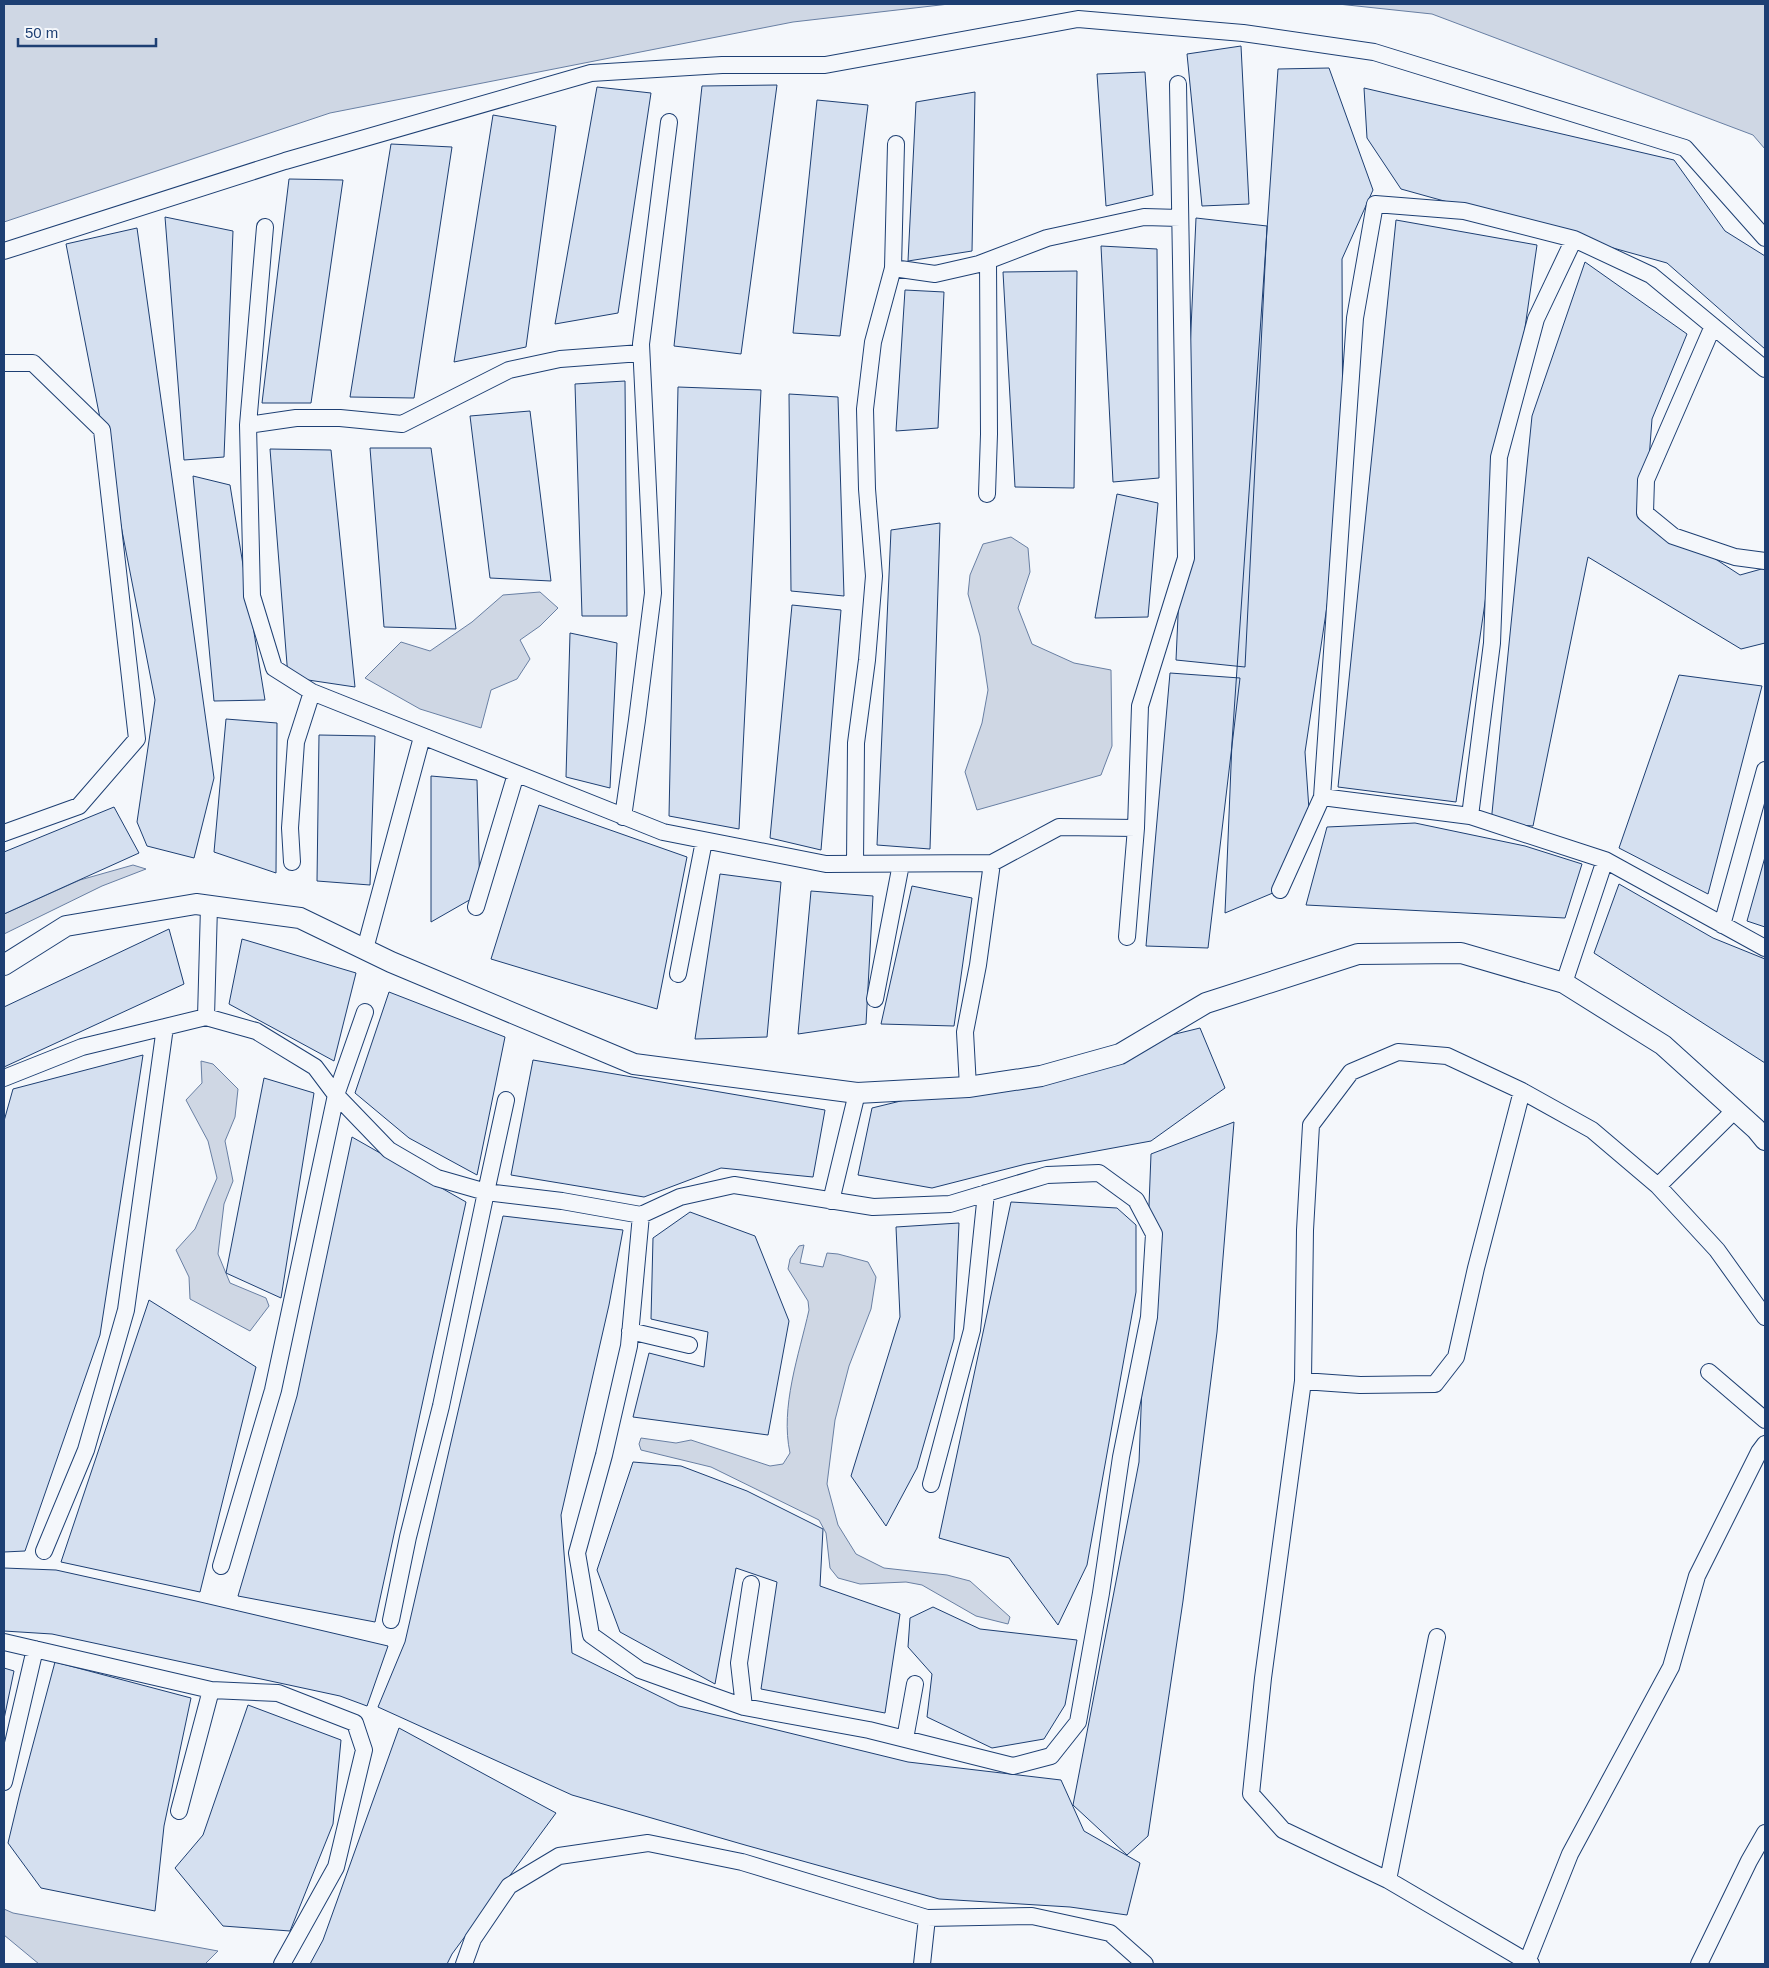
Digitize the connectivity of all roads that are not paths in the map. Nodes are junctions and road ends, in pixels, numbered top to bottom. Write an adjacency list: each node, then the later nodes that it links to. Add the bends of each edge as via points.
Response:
1 (1178, 84): 4 (street)
2 (668, 122): 12 (street)
3 (896, 144): 10 (street)
4 (1180, 218): 9 (street, via 1144,217 1047,238); 25 (street, via 1186,558 1140,706)
5 (266, 227): 15 (street)
6 (1765, 238): 8 (street, via 1685,148 1374,52 1243,33 1078,19 825,65 722,65 591,73 285,161)
7 (1574, 239): 11 (street, via 1651,275); 22 (street, via 1464,211 1375,204 1355,318); 23 (street, via 1536,319 1499,457 1492,643)
8 (4, 251)
9 (988, 261): 10 (street, via 935,274); 16 (street)
10 (893, 268): 31 (street, via 873,342 865,409 874,576 856,743)
11 (1713, 326): 14 (street); 17 (street, via 1646,480 1644,513 1673,536 1735,557)
12 (641, 353): 15 (street, via 560,359 509,370 402,424 296,418); 24 (street, via 653,593)
13 (4, 363): 26 (street, via 33,363 102,430 137,739 79,806)
14 (1765, 369)
15 (248, 425): 18 (street, via 252,596 274,668)
16 (987, 494)
17 (1765, 561)
18 (312, 692): 19 (street); 29 (street, via 296,742 290,828)
19 (422, 736): 21 (street); 39 (street)
20 (1765, 770): 36 (street)
21 (516, 774): 24 (street); 35 (street)
22 (1322, 797): 23 (street); 33 (street)
23 (1470, 816): 28 (street)
24 (623, 817): 27 (street, via 663,832)
25 (1136, 828): 30 (street, via 1059,827); 37 (street)
26 (4, 833)
27 (704, 841): 31 (street, via 826,864); 41 (street)
28 (1605, 860): 36 (street); 42 (street)
29 (292, 862)
30 (992, 863): 32 (street); 48 (street, via 965,1032)
31 (855, 864): 32 (street)
32 (901, 864): 43 (street)
33 (1280, 890)
34 (209, 906): 39 (street, via 300,918); 40 (street, via 196,904 66,926); 45 (street)
35 (476, 907)
36 (1722, 924): 38 (street)
37 (1126, 937)
38 (1765, 948)
39 (365, 949): 50 (street, via 634,1064)
40 (4, 965)
41 (678, 974)
42 (1564, 983): 48 (street, via 1461,953 1358,954 1206,1003 1120,1054 1041,1076); 53 (street, via 1663,1045)
43 (875, 999)
44 (365, 1012): 51 (street)
45 (206, 1017): 46 (street); 51 (street, via 256,1031 298,1056 315,1067)
46 (165, 1027): 47 (street, via 82,1047); 68 (street, via 126,1310 86,1450)
47 (4, 1078)
48 (968, 1087): 50 (street)
49 (1522, 1091): 55 (street, via 1592,1130); 64 (street, via 1456,1357 1435,1384 1360,1385); 64 (street, via 1447,1056 1398,1052 1350,1072 1311,1125 1305,1230)
50 (857, 1093): 58 (street)
51 (336, 1095): 56 (street, via 389,1150 437,1178); 69 (street, via 273,1390)
52 (506, 1100): 56 (street)
53 (1736, 1110): 54 (street); 55 (street)
54 (1765, 1140)
55 (1658, 1186): 60 (street, via 1717,1250)
56 (486, 1192): 59 (street, via 562,1201); 71 (street)
57 (986, 1193): 58 (street, via 950,1204 873,1207); 67 (street, via 972,1330); 78 (street, via 1047,1175 1099,1173 1136,1200 1154,1234 1149,1317 1121,1457 1078,1722 1051,1756 1013,1766)
58 (831, 1201): 59 (street, via 734,1186 680,1197)
59 (641, 1216): 61 (street)
60 (1765, 1317)
61 (630, 1331): 62 (street); 77 (street, via 604,1455 577,1553 591,1635 640,1670)
62 (689, 1345)
63 (1709, 1372): 65 (street)
64 (1304, 1381): 82 (street, via 1263,1678 1251,1794 1283,1830)
65 (1765, 1420)
66 (1765, 1444): 84 (street, via 1697,1576 1671,1667 1570,1854)
67 (931, 1484)
68 (44, 1551)
69 (221, 1566)
70 (751, 1584): 77 (street, via 739,1663)
71 (391, 1620)
72 (1437, 1637): 82 (street)
73 (4, 1642): 74 (street)
74 (35, 1649): 76 (street); 79 (street)
75 (916, 1684): 78 (street)
76 (211, 1690): 80 (street); 85 (street, via 278,1693 355,1723 364,1750 336,1867)
77 (744, 1706): 78 (street)
78 (905, 1739)
79 (4, 1782)
80 (179, 1811)
81 (1765, 1833): 89 (street)
82 (1388, 1880): 84 (street)
83 (927, 1918): 86 (street, via 742,1862 648,1843 559,1856 509,1886 473,1939); 87 (street); 88 (street, via 1032,1916 1110,1933)
84 (1529, 1963)
85 (282, 1964)
86 (464, 1964)
87 (922, 1964)
88 (1145, 1964)
89 (1699, 1964)

